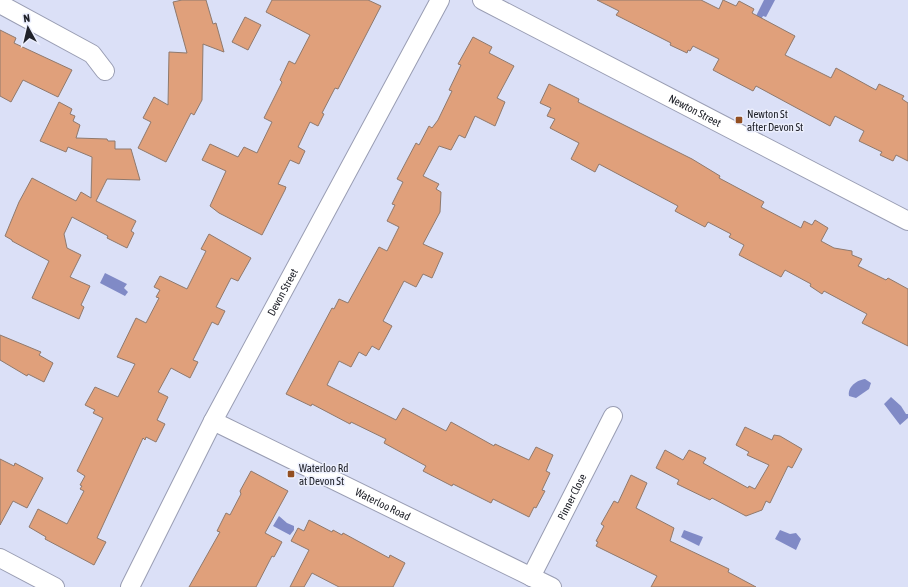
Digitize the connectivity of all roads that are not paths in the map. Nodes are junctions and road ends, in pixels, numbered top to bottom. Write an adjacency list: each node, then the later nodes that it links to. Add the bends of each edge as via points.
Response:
1 (440, 0): 7 (street, Devon Street)
2 (482, 0): 5 (street, Newton Street)
3 (0, 4): 4 (street, via 92,54)
4 (105, 71)
5 (908, 220)
6 (613, 416): 9 (street, Pinner Close)
7 (213, 420): 9 (street, Waterloo Road); 11 (street, Devon Street)
8 (0, 558): 10 (street)
9 (531, 577): 12 (street, Waterloo Road)
10 (55, 587)
11 (130, 587)
12 (552, 587)

